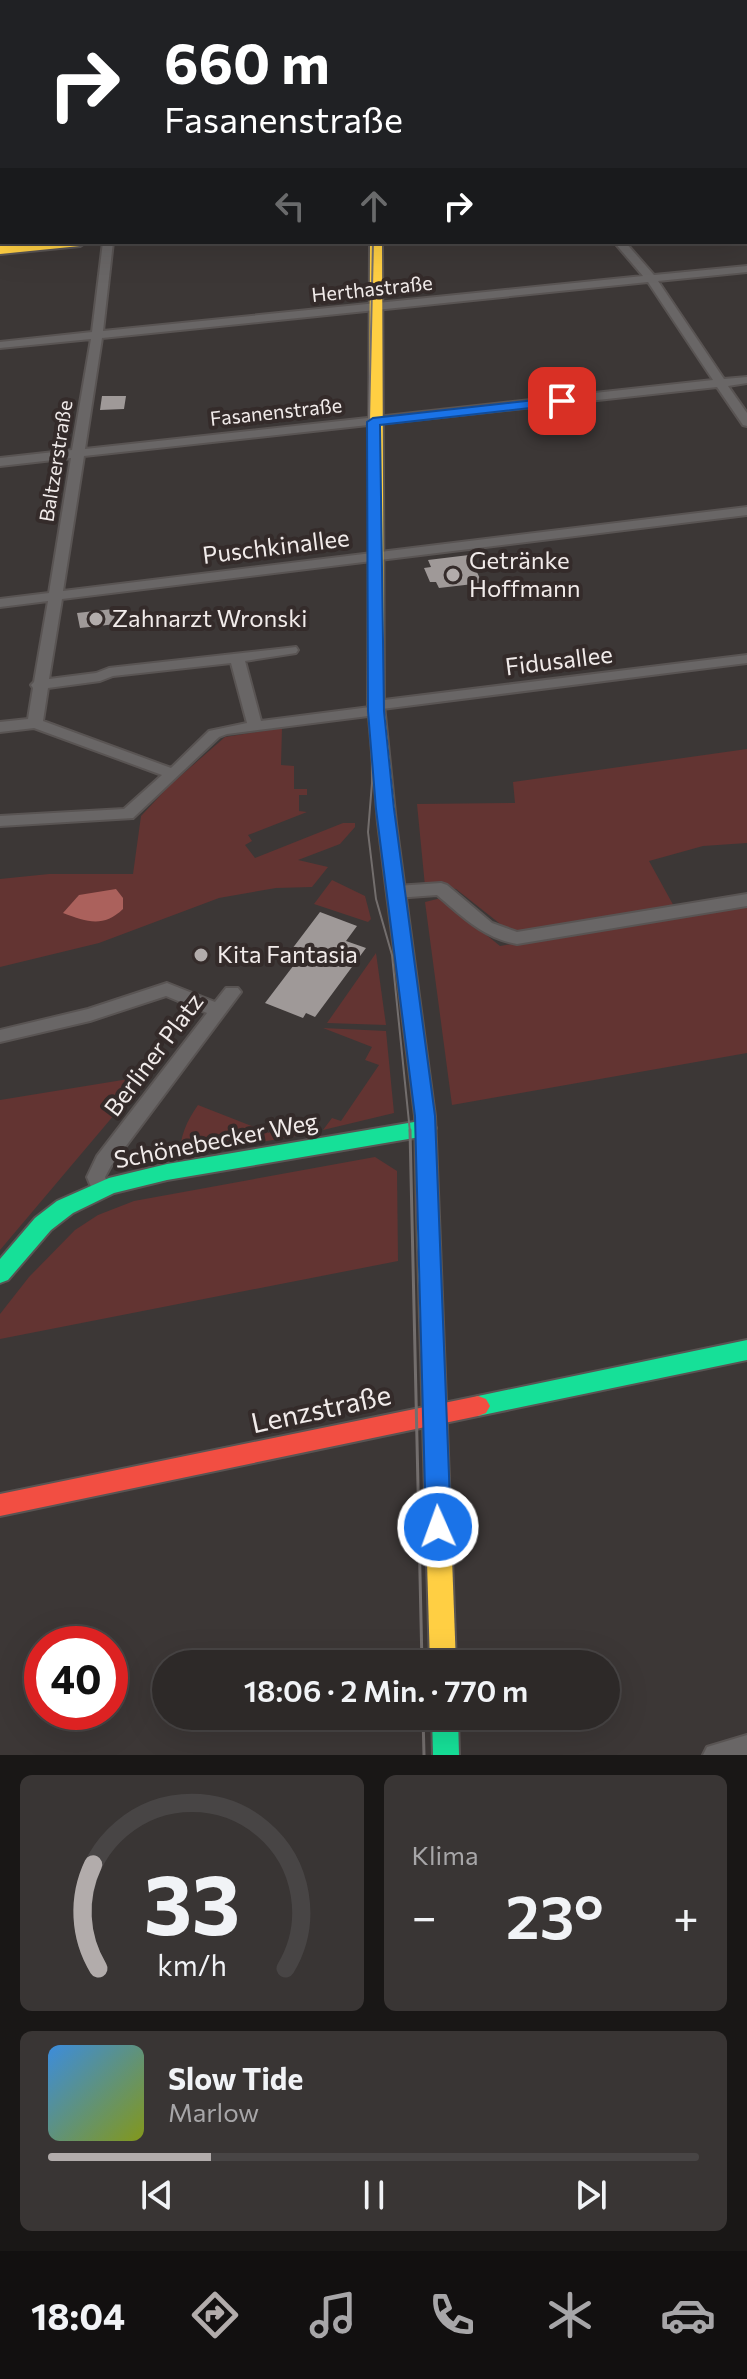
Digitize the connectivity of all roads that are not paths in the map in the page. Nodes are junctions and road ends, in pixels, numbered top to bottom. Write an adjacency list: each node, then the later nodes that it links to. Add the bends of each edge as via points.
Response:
1 (60, 244): 5 (street)
2 (108, 244): 9 (street, Baltzerstraße)
3 (376, 244): 8 (street)
4 (621, 244): 7 (street)
5 (0, 250)
6 (747, 269): 7 (street, Herthastraße)
7 (651, 279): 8 (street, Herthastraße); 12 (street)
8 (374, 307): 9 (street, Herthastraße); 13 (street)
9 (97, 335): 10 (street, Herthastraße); 15 (street, Baltzerstraße)
10 (0, 345)
11 (747, 380): 12 (street, Fasanenstraße)
12 (719, 384): 13 (street, Fasanenstraße); 14 (street)
13 (373, 422): 15 (street, Fasanenstraße); 18 (street)
14 (747, 422)
15 (76, 454): 16 (street, Fasanenstraße); 19 (street, Baltzerstraße)
16 (0, 462)
17 (747, 511): 18 (street, Puschkinallee)
18 (375, 557): 19 (street, Puschkinallee); 25 (street)
19 (55, 596): 20 (street, Puschkinallee); 24 (street, Baltzerstraße)
20 (0, 603)
21 (291, 650): 22 (street)
22 (237, 658): 24 (street); 27 (street)
23 (747, 659): 25 (street, Fidusallee)
24 (38, 685): 26 (street)
25 (376, 708): 27 (street, Fidusallee); 31 (street)
26 (35, 723): 28 (street); 29 (street)
27 (255, 726): 29 (street, Fidusallee, via 214,734)
28 (0, 727)
29 (173, 774): 30 (street, Fidusallee, via 128,814)
30 (0, 821)
31 (396, 892): 32 (street, via 441,889 504,938); 36 (street)
32 (747, 900)
33 (232, 992): 34 (street, Berliner Platz)
34 (219, 1011): 35 (street, via 167,989 90,1015); 37 (street, Berliner Platz, via 104,1161 96,1177)
35 (0, 1036)
36 (426, 1128): 37 (street, Schönebecker Weg, via 167,1172); 40 (street)
37 (101, 1189): 38 (street, Schönebecker Weg, via 43,1224)
38 (0, 1274)
39 (747, 1350): 40 (street, Lenzstraße)
40 (434, 1414): 41 (street, Lenzstraße); 42 (street)
41 (0, 1505)
42 (442, 1650)
43 (445, 1730): 45 (street)
44 (747, 1747): 46 (street)
45 (446, 1755)
46 (715, 1755)

